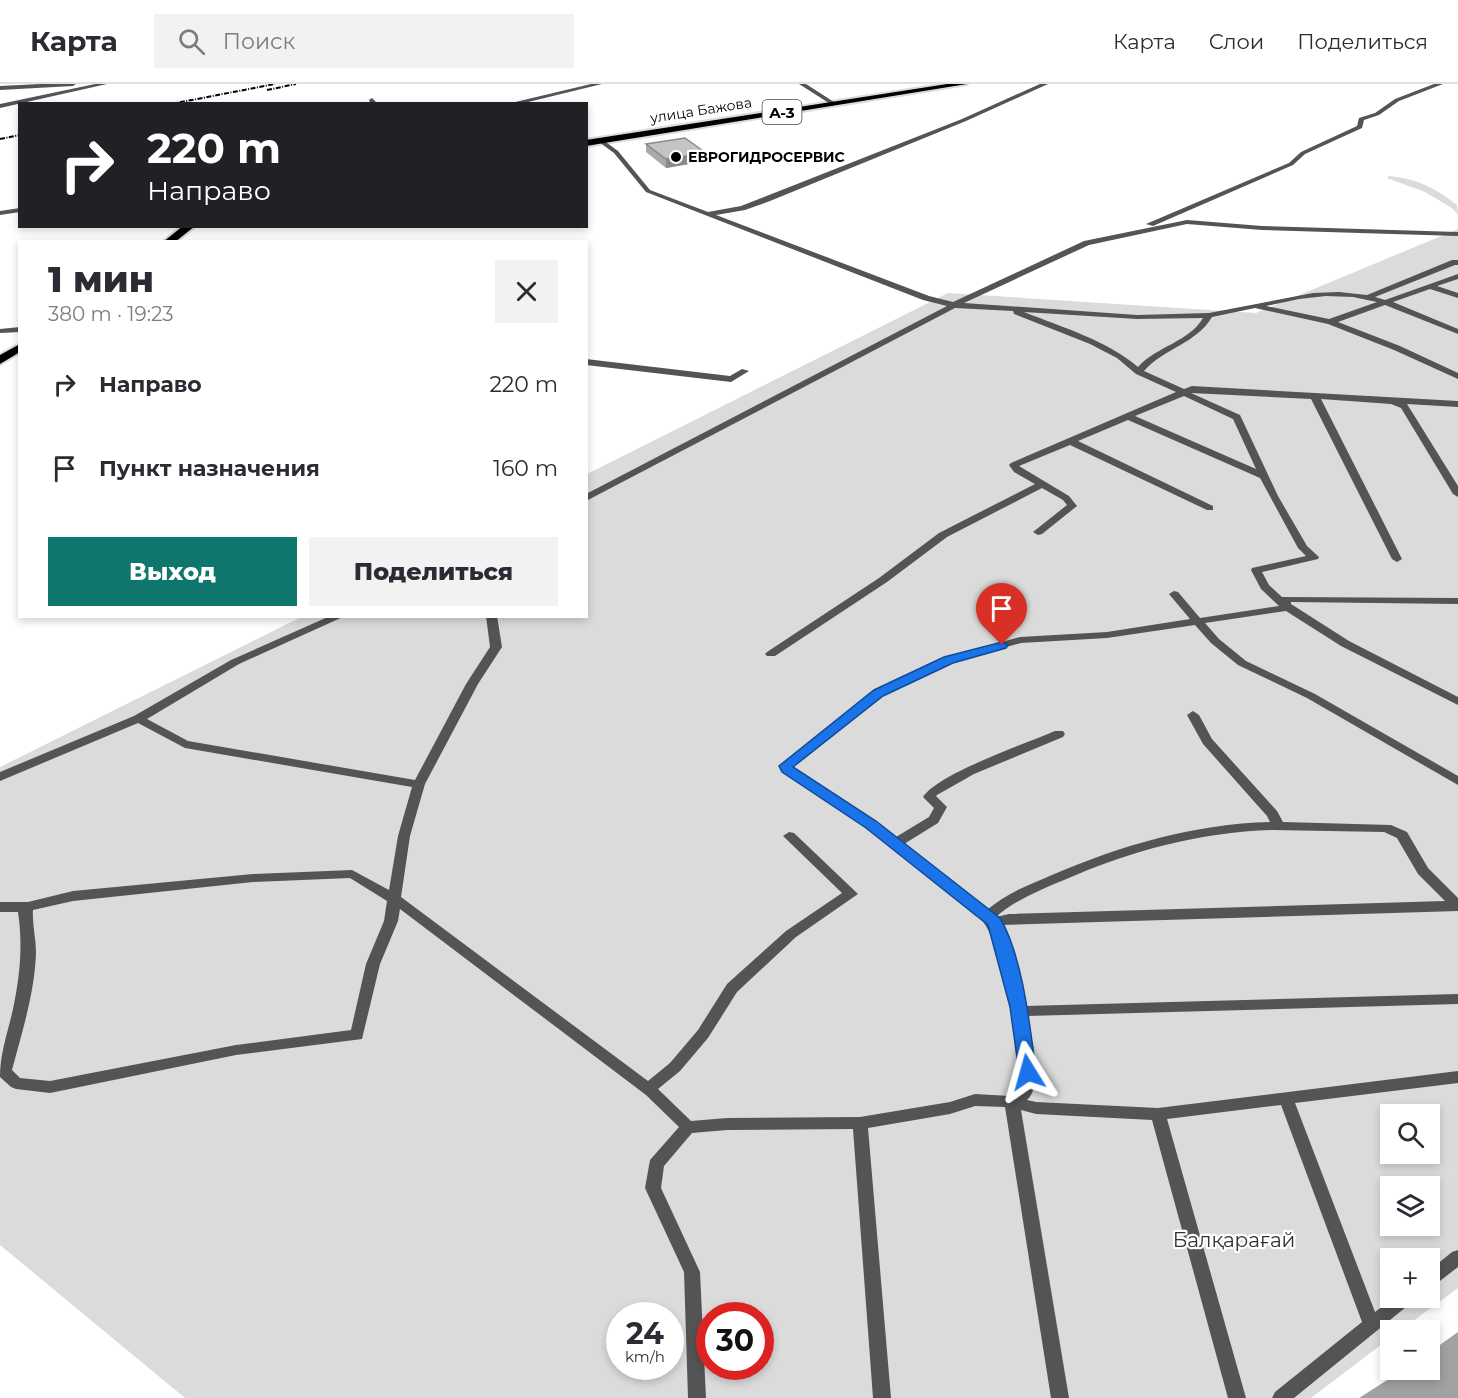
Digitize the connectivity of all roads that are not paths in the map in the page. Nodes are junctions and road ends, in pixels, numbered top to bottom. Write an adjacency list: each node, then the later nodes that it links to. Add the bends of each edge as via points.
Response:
1 (74, 84): 8 (street)
2 (104, 84): 10 (street)
3 (599, 84): 11 (street)
4 (806, 84): 12 (street)
5 (963, 84): 12 (highway, улица Бажова / A-3)
6 (1045, 84): 18 (street, via 767,199)
7 (1440, 84): 20 (street, via 1397,100 1361,119 1360,127 1303,153 1291,164 1148,225)
8 (0, 88)
9 (18, 102): 13 (street)
10 (19, 102)
11 (519, 102)
12 (834, 104): 14 (highway, улица Бажова / A-3)
13 (0, 106)
14 (601, 141): 15 (highway, улица Бажова); 18 (street, via 616,152 648,191)
15 (588, 143)
16 (18, 210): 17 (street)
17 (0, 213)
18 (706, 214): 29 (street, via 926,298)
19 (187, 228): 22 (highway)
20 (1146, 231): 21 (street, via 1186,222); 29 (street, via 1087,243)
21 (1458, 234)
22 (171, 240)
23 (1457, 262): 27 (street)
24 (1458, 276): 25 (street)
25 (1432, 287): 26 (street); 28 (street)
26 (1458, 296)
27 (1368, 297): 28 (street); 30 (street, via 1293,296)
28 (1385, 304): 33 (street); 36 (street)
29 (954, 305): 31 (street); 52 (street)
30 (1256, 306): 32 (street); 33 (street)
31 (1011, 309): 32 (street, via 1137,317); 41 (street, via 1102,347)
32 (1209, 315): 41 (street, via 1204,325 1184,341 1153,356)
33 (1330, 322): 42 (street)
34 (18, 328): 35 (street)
35 (0, 331)
36 (1458, 332)
37 (18, 347): 38 (highway)
38 (0, 360)
39 (588, 362): 40 (street, via 731,379)
40 (745, 371)
41 (1139, 372): 43 (street)
42 (1458, 376)
43 (1184, 392): 44 (street, via 1203,389); 47 (street); 49 (street, via 1242,421)
44 (1315, 397): 45 (street); 55 (street)
45 (1393, 401): 46 (street); 51 (street, via 1404,406)
46 (1458, 404)
47 (1129, 417): 48 (street); 49 (street)
48 (1070, 441): 50 (street, via 1014,465); 53 (street)
49 (1263, 476): 58 (street, via 1303,548 1314,556 1256,570 1267,591)
50 (1042, 484): 54 (street, via 1072,506); 62 (street, via 943,535)
51 (1458, 494)
52 (588, 497)
53 (1210, 508)
54 (1038, 532)
55 (1397, 559)
56 (1174, 594): 61 (street)
57 (1458, 601): 58 (street, via 1286,598)
58 (1285, 608): 61 (street); 63 (street)
59 (335, 618): 65 (street, via 235,662)
60 (491, 618): 69 (street, via 496,647)
61 (1195, 620): 68 (street, via 1242,663 1311,696); 72 (street, via 1107,635 1020,640 949,660 878,693 786,766)
62 (771, 654)
63 (1458, 702)
64 (1192, 715): 70 (street, via 1207,741 1273,814)
65 (138, 718): 67 (street); 69 (street, via 185,744)
66 (1059, 734): 72 (street, via 970,771 933,792 929,797 941,807 934,820)
67 (0, 777)
68 (1458, 781)
69 (418, 784): 73 (street, via 404,836)
70 (1279, 827): 74 (street, via 1386,828 1402,834 1423,871); 77 (street, via 1234,828 1175,837 1098,858 1021,893 1000,905)
71 (789, 836): 81 (street, via 851,894 790,934 732,988 703,1034 675,1067)
72 (896, 843): 77 (street)
73 (396, 900): 76 (street, via 352,874 253,878 73,896); 76 (street, via 373,964 357,1035 236,1050 50,1087 16,1083 4,1072 30,967 25,911); 81 (street)
74 (1457, 906): 77 (street)
75 (0, 908): 76 (street)
76 (28, 908)
77 (991, 919): 79 (street, via 1000,935)
78 (1458, 999): 79 (street)
79 (1019, 1011): 83 (street, via 1028,1072 1025,1094)
80 (1458, 1077): 82 (street)
81 (648, 1089): 86 (street)
82 (1286, 1100): 84 (street); 90 (street)
83 (1012, 1102): 84 (street, via 1036,1108); 85 (street, via 975,1101); 93 (street)
84 (1158, 1114): 94 (street)
85 (860, 1123): 86 (street); 92 (street)
86 (688, 1127): 91 (street, via 656,1164 653,1188 692,1272)
87 (1458, 1257): 88 (street)
88 (1440, 1271)
89 (1391, 1308): 90 (street)
90 (1371, 1323): 95 (street)
91 (697, 1398)
92 (882, 1398)
93 (1060, 1398)
94 (1237, 1398)
95 (1281, 1398)

